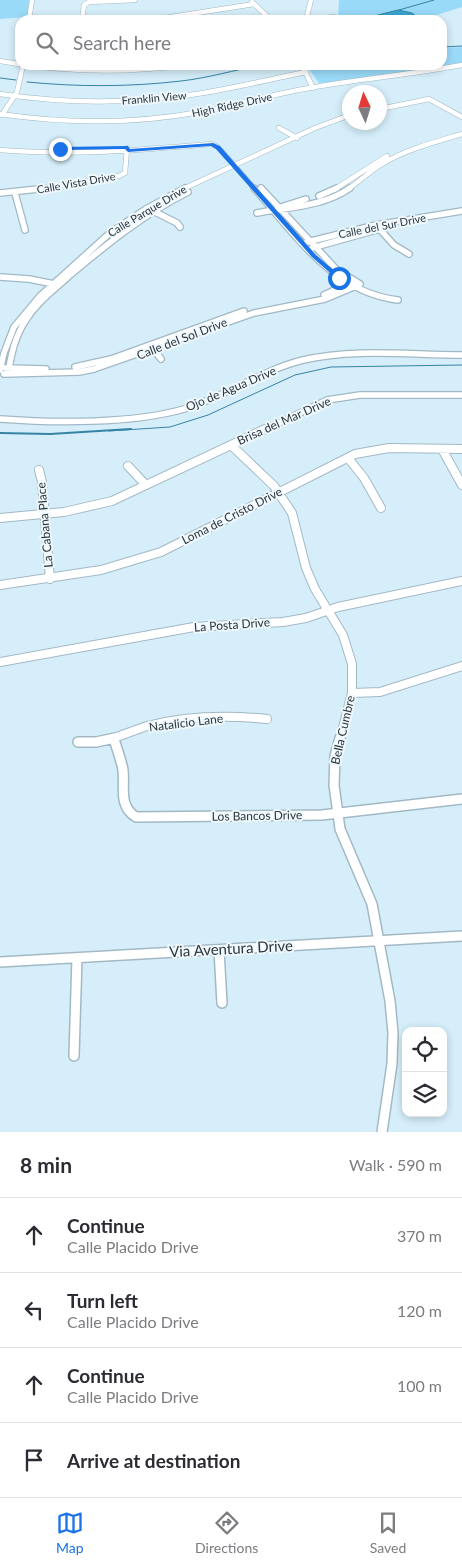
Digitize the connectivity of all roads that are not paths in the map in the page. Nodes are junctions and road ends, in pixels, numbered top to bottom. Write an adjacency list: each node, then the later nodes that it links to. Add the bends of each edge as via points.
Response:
1 (32, 0): 5 (street)
2 (135, 0): 6 (street, via 89,2 84,5)
3 (311, 0): 9 (street)
4 (252, 2): 7 (street); 8 (street)
5 (30, 15)
6 (83, 15)
7 (180, 15)
8 (266, 15)
9 (307, 15)
10 (0, 61): 11 (street)
11 (15, 64)
12 (462, 65): 13 (street, High Ridge Drive)
13 (447, 68)
14 (22, 70): 24 (street)
15 (66, 70): 19 (street)
16 (142, 70): 19 (street)
17 (305, 70): 20 (street)
18 (435, 70): 21 (street, High Ridge Drive)
19 (77, 71)
20 (307, 74): 21 (street); 22 (street); 24 (street, Franklin View, via 146,100 92,102)
21 (319, 86): 22 (street, High Ridge Drive)
22 (313, 88): 28 (street, High Ridge Drive, via 186,115 138,120 41,120)
23 (0, 94): 24 (street, Franklin View)
24 (15, 97): 28 (street)
25 (429, 98): 26 (street); 27 (street, via 440,99); 29 (street)
26 (387, 107)
27 (462, 112)
28 (1, 114)
29 (462, 116)
30 (342, 117): 34 (street, Calle Parque Drive)
31 (279, 128): 34 (street)
32 (462, 130): 36 (street)
33 (462, 134): 36 (street)
34 (298, 138): 38 (street, Calle Parque Drive)
35 (0, 147): 37 (street)
36 (412, 148): 39 (street, via 377,160); 41 (street, via 371,170)
37 (128, 149): 38 (street, via 213,143); 40 (street, Calle Vista Drive, via 126,173)
38 (238, 166): 42 (street, Calle Parque Drive); 47 (street)
39 (349, 180): 41 (street); 47 (street, via 322,195)
40 (88, 182): 43 (street); 45 (street, Calle Vista Drive)
41 (357, 183): 47 (street, via 339,195 290,209)
42 (192, 187): 46 (street, Calle Parque Drive); 48 (street, Calle Parque Drive)
43 (92, 191)
44 (0, 193): 45 (street, Calle Vista Drive)
45 (15, 193): 53 (street)
46 (146, 209): 48 (street); 56 (street, Calle Parque Drive)
47 (276, 209): 49 (street); 54 (street); 55 (street)
48 (154, 212): 51 (street); 58 (street, Calle Parque Drive)
49 (257, 213)
50 (461, 215): 52 (street, Calle del Sur Drive)
51 (180, 227)
52 (378, 227): 54 (street, Calle del Sur Drive); 57 (street, Calle del Sur Drive); 60 (street, via 394,245)
53 (25, 230)
54 (310, 242): 55 (street, Calle del Sur Drive); 57 (street)
55 (303, 243): 59 (street)
56 (95, 245): 58 (street); 63 (street, Calle Parque Drive)
57 (315, 247): 59 (street, Calle del Sur Drive); 62 (street)
58 (102, 248): 63 (street, Calle Parque Drive)
59 (308, 249): 62 (street, via 326,268)
60 (409, 254)
61 (1, 279): 63 (street)
62 (354, 284): 62 (street, via 383,300 398,300 381,295); 67 (street, Calle del Sol Drive, via 325,300 288,304 254,313)
63 (52, 287): 64 (street, Calle Parque Drive)
64 (27, 313): 65 (street, Calle Parque Drive); 66 (street, Calle Parque Drive)
65 (9, 337): 66 (street); 70 (street, Calle Parque Drive)
66 (16, 337): 71 (street, Calle Parque Drive)
67 (151, 347): 69 (street); 71 (street, Calle del Sol Drive, via 94,370)
68 (462, 355): 73 (street, Ojo de Agua Drive, via 347,354 305,360 185,409 138,418 39,422)
69 (161, 359)
70 (0, 370): 71 (street, Calle del Sol Drive)
71 (8, 371)
72 (462, 395): 74 (street, Brisa del Mar Drive, via 340,397 316,404)
73 (0, 419)
74 (231, 445): 80 (street, Brisa del Mar Drive); 82 (street, Bella Cumbre)
75 (442, 449): 76 (street, Loma de Cristo Drive); 77 (street, Loma de Cristo Drive, via 378,449); 81 (street)
76 (462, 449)
77 (348, 458): 82 (street, Loma de Cristo Drive); 83 (street)
78 (128, 466): 80 (street)
79 (39, 470): 84 (street, La Cabana Place)
80 (145, 484): 84 (street, Brisa del Mar Drive, via 104,503)
81 (462, 485)
82 (280, 492): 86 (street, Loma de Cristo Drive, via 152,556 93,573); 89 (street, Bella Cumbre, via 292,513 308,575)
83 (381, 508)
84 (45, 514): 85 (street, Brisa del Mar Drive); 86 (street, La Cabana Place)
85 (0, 518)
86 (50, 579): 88 (street, Loma de Cristo Drive)
87 (462, 581): 89 (street, La Posta Drive)
88 (0, 585)
89 (329, 611): 90 (street, La Posta Drive, via 291,621 176,630); 92 (street, Bella Cumbre, via 347,642 352,664)
90 (0, 662)
91 (462, 666): 92 (street, via 380,692)
92 (352, 693): 97 (street, Bella Cumbre, via 335,756)
93 (267, 719): 94 (street, Natalicio Lane, via 240,717 181,721 145,727)
94 (114, 739): 95 (street, Natalicio Lane); 97 (street, Los Bancos Drive, via 123,771 125,806 132,816)
95 (78, 742)
96 (462, 798): 97 (street, Los Bancos Drive)
97 (337, 813): 99 (street, Bella Cumbre, via 344,839 368,890)
98 (462, 936): 99 (street, Via Aventura Drive)
99 (380, 940): 100 (street, Via Aventura Drive); 105 (street, Bella Cumbre, via 390,1000 393,1049)
100 (219, 950): 101 (street, Via Aventura Drive); 103 (street)
101 (77, 958): 102 (street, Via Aventura Drive); 104 (street)
102 (0, 962)
103 (222, 1003)
104 (74, 1056)
105 (382, 1132)

